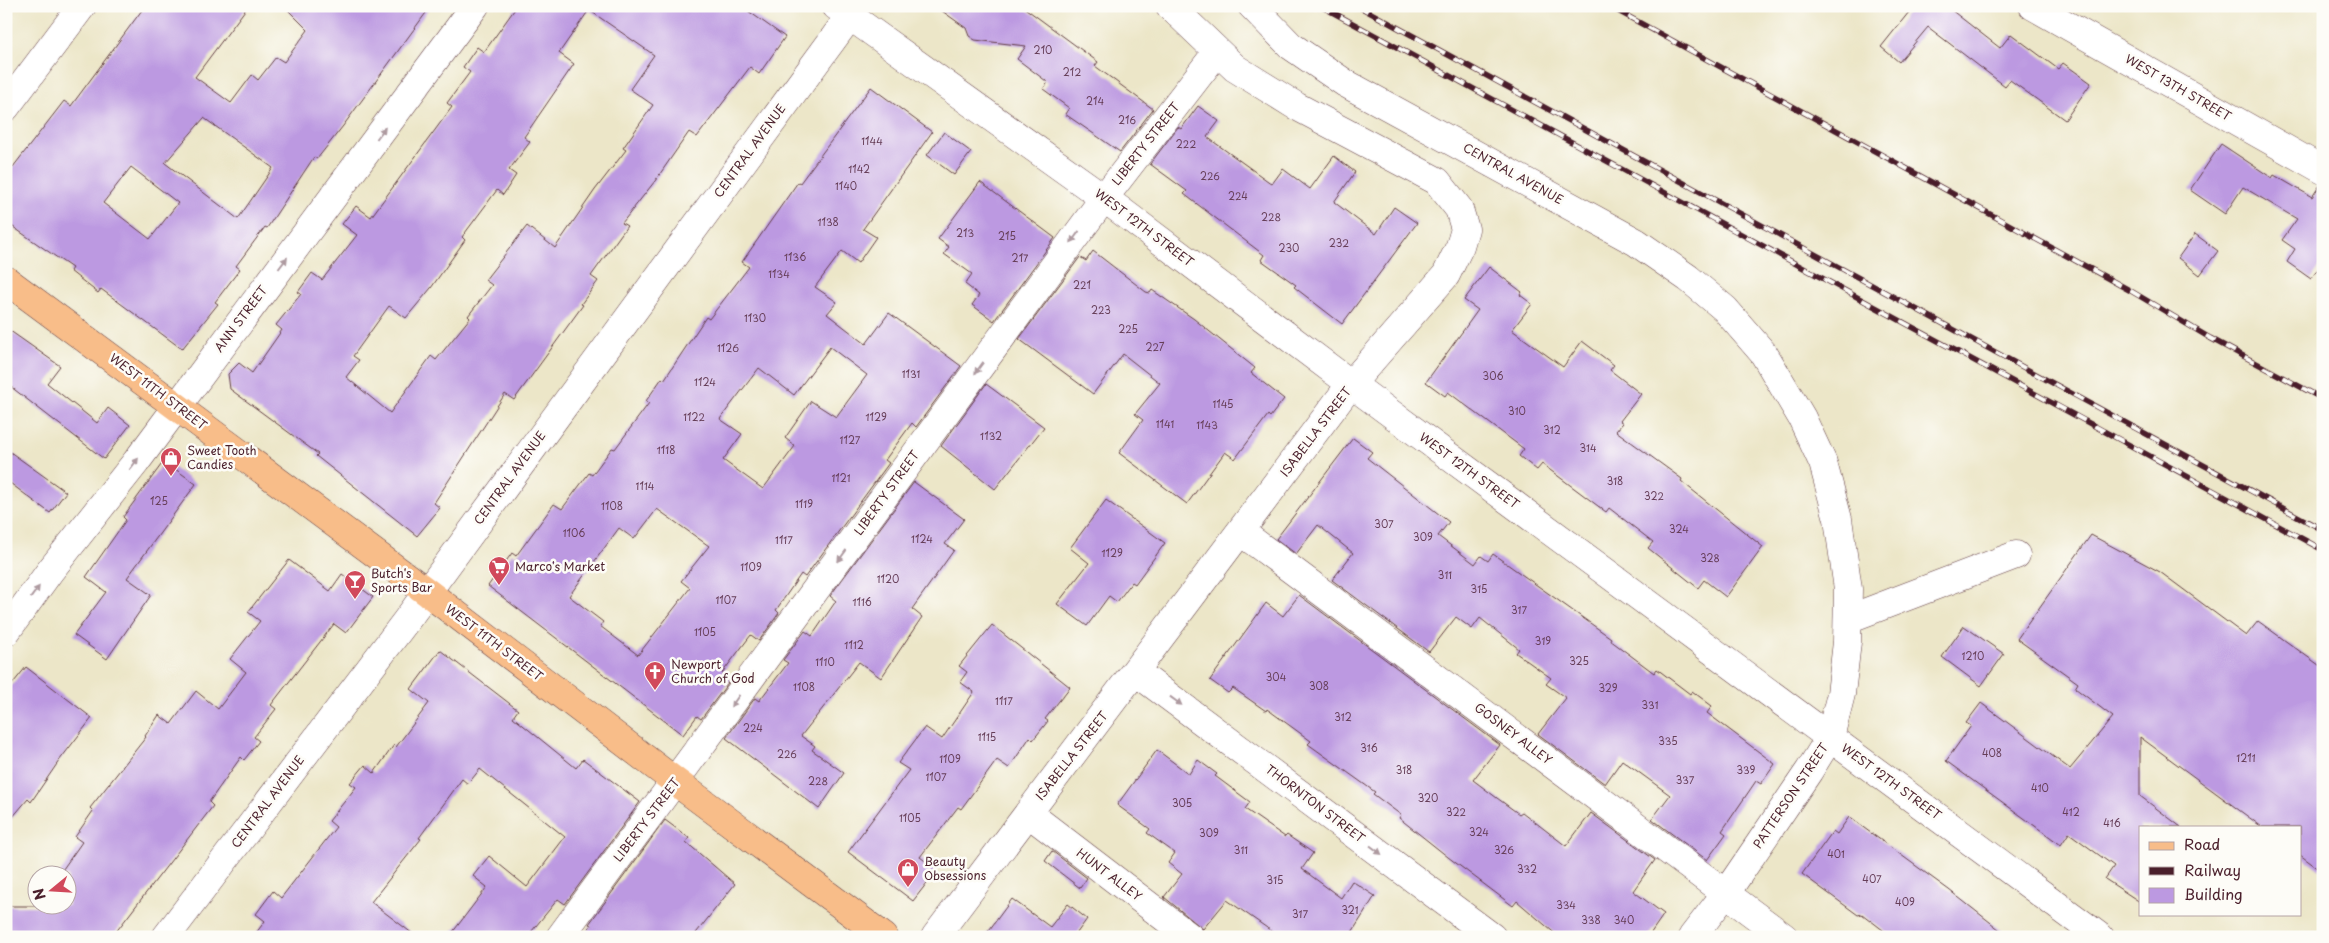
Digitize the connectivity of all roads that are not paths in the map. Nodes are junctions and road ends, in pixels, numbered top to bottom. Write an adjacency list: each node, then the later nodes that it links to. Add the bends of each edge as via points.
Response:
1 (82, 6): 8 (street)
2 (475, 6): 14 (street, ANN STREET, one-way to 2)
3 (1170, 6): 7 (street, ISABELLA STREET)
4 (1252, 6): 12 (street, CENTRAL AVENUE, via 1291,46 1345,82 1636,242 1688,278 1725,309)
5 (2033, 6): 9 (street, WEST 13TH STREET)
6 (843, 11): 10 (street, WEST 12TH STREET); 17 (street, CENTRAL AVENUE)
7 (1218, 52): 10 (street, LIBERTY STREET); 13 (street, ISABELLA STREET, via 1235,68 1296,106 1437,181 1459,209 1465,229 1446,274)
8 (6, 107)
9 (2323, 170)
10 (1104, 198): 13 (street, WEST 12TH STREET); 22 (street, LIBERTY STREET, one-way to 22)
11 (6, 280): 14 (main road, WEST 11TH STREET)
12 (1764, 354): 18 (street, PATTERSON STREET, via 1802,418 1823,463 1838,520 1848,589)
13 (1351, 384): 15 (street, ISABELLA STREET); 21 (street, WEST 12TH STREET)
14 (176, 406): 17 (main road, WEST 11TH STREET); 19 (street, ANN STREET, one-way to 14)
15 (1241, 532): 20 (street, ISABELLA STREET); 24 (street, GOSNEY ALLEY)
16 (2016, 555): 18 (street)
17 (427, 592): 22 (main road, WEST 11TH STREET); 25 (street, CENTRAL AVENUE)
18 (1848, 619): 21 (street, PATTERSON STREET, via 1841,694)
19 (6, 632)
20 (1136, 672): 23 (street, ISABELLA STREET); 30 (street, THORNTON STREET, one-way to 30)
21 (1830, 737): 24 (street, PATTERSON STREET); 33 (street, WEST 12TH STREET)
22 (676, 782): 26 (street, LIBERTY STREET); 27 (main road, WEST 11TH STREET)
23 (1028, 812): 28 (street, ISABELLA STREET); 29 (street, HUNT ALLEY)
24 (1726, 893): 31 (street, PATTERSON STREET); 32 (street, GOSNEY ALLEY)
25 (166, 937)
26 (560, 937)
27 (884, 937)
28 (935, 937)
29 (1190, 937)
30 (1492, 937)
31 (1692, 937)
32 (1784, 937)
33 (2100, 937)

